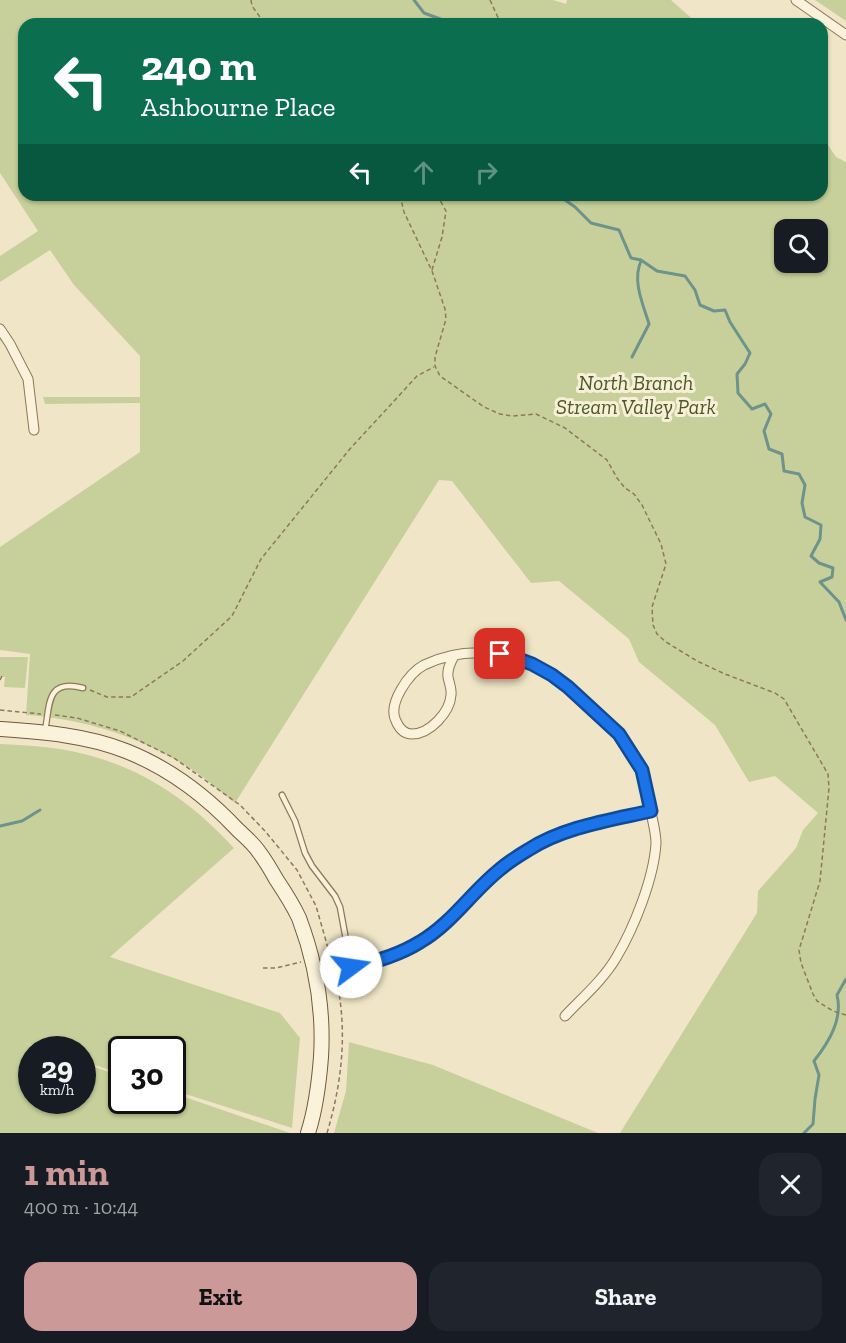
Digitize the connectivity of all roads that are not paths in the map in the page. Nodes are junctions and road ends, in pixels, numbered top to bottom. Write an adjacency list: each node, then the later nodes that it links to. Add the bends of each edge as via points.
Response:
1 (796, 0): 2 (street)
2 (822, 18)
3 (828, 22): 4 (street)
4 (846, 35)
5 (0, 329): 6 (street, via 28,379)
6 (34, 430)
7 (454, 656): 7 (street, via 423,666 411,676 393,709 401,730 421,733 440,718 451,697 448,667); 12 (street, via 487,652 513,657 568,687 619,734 631,751 642,770)
8 (83, 688): 10 (lane, via 60,687 54,691)
9 (0, 729): 10 (street)
10 (45, 733): 14 (street, via 124,750 194,789 217,808 258,851 282,887 298,916)
11 (282, 795): 13 (lane, via 305,853 340,907)
12 (651, 811): 13 (street, via 587,826 531,848 499,870 421,942 375,962); 15 (street, via 656,840 653,867 632,926 602,977)
13 (351, 967): 14 (street)
14 (316, 974): 16 (street, via 322,1040 319,1086)
15 (565, 1016)
16 (308, 1133)

